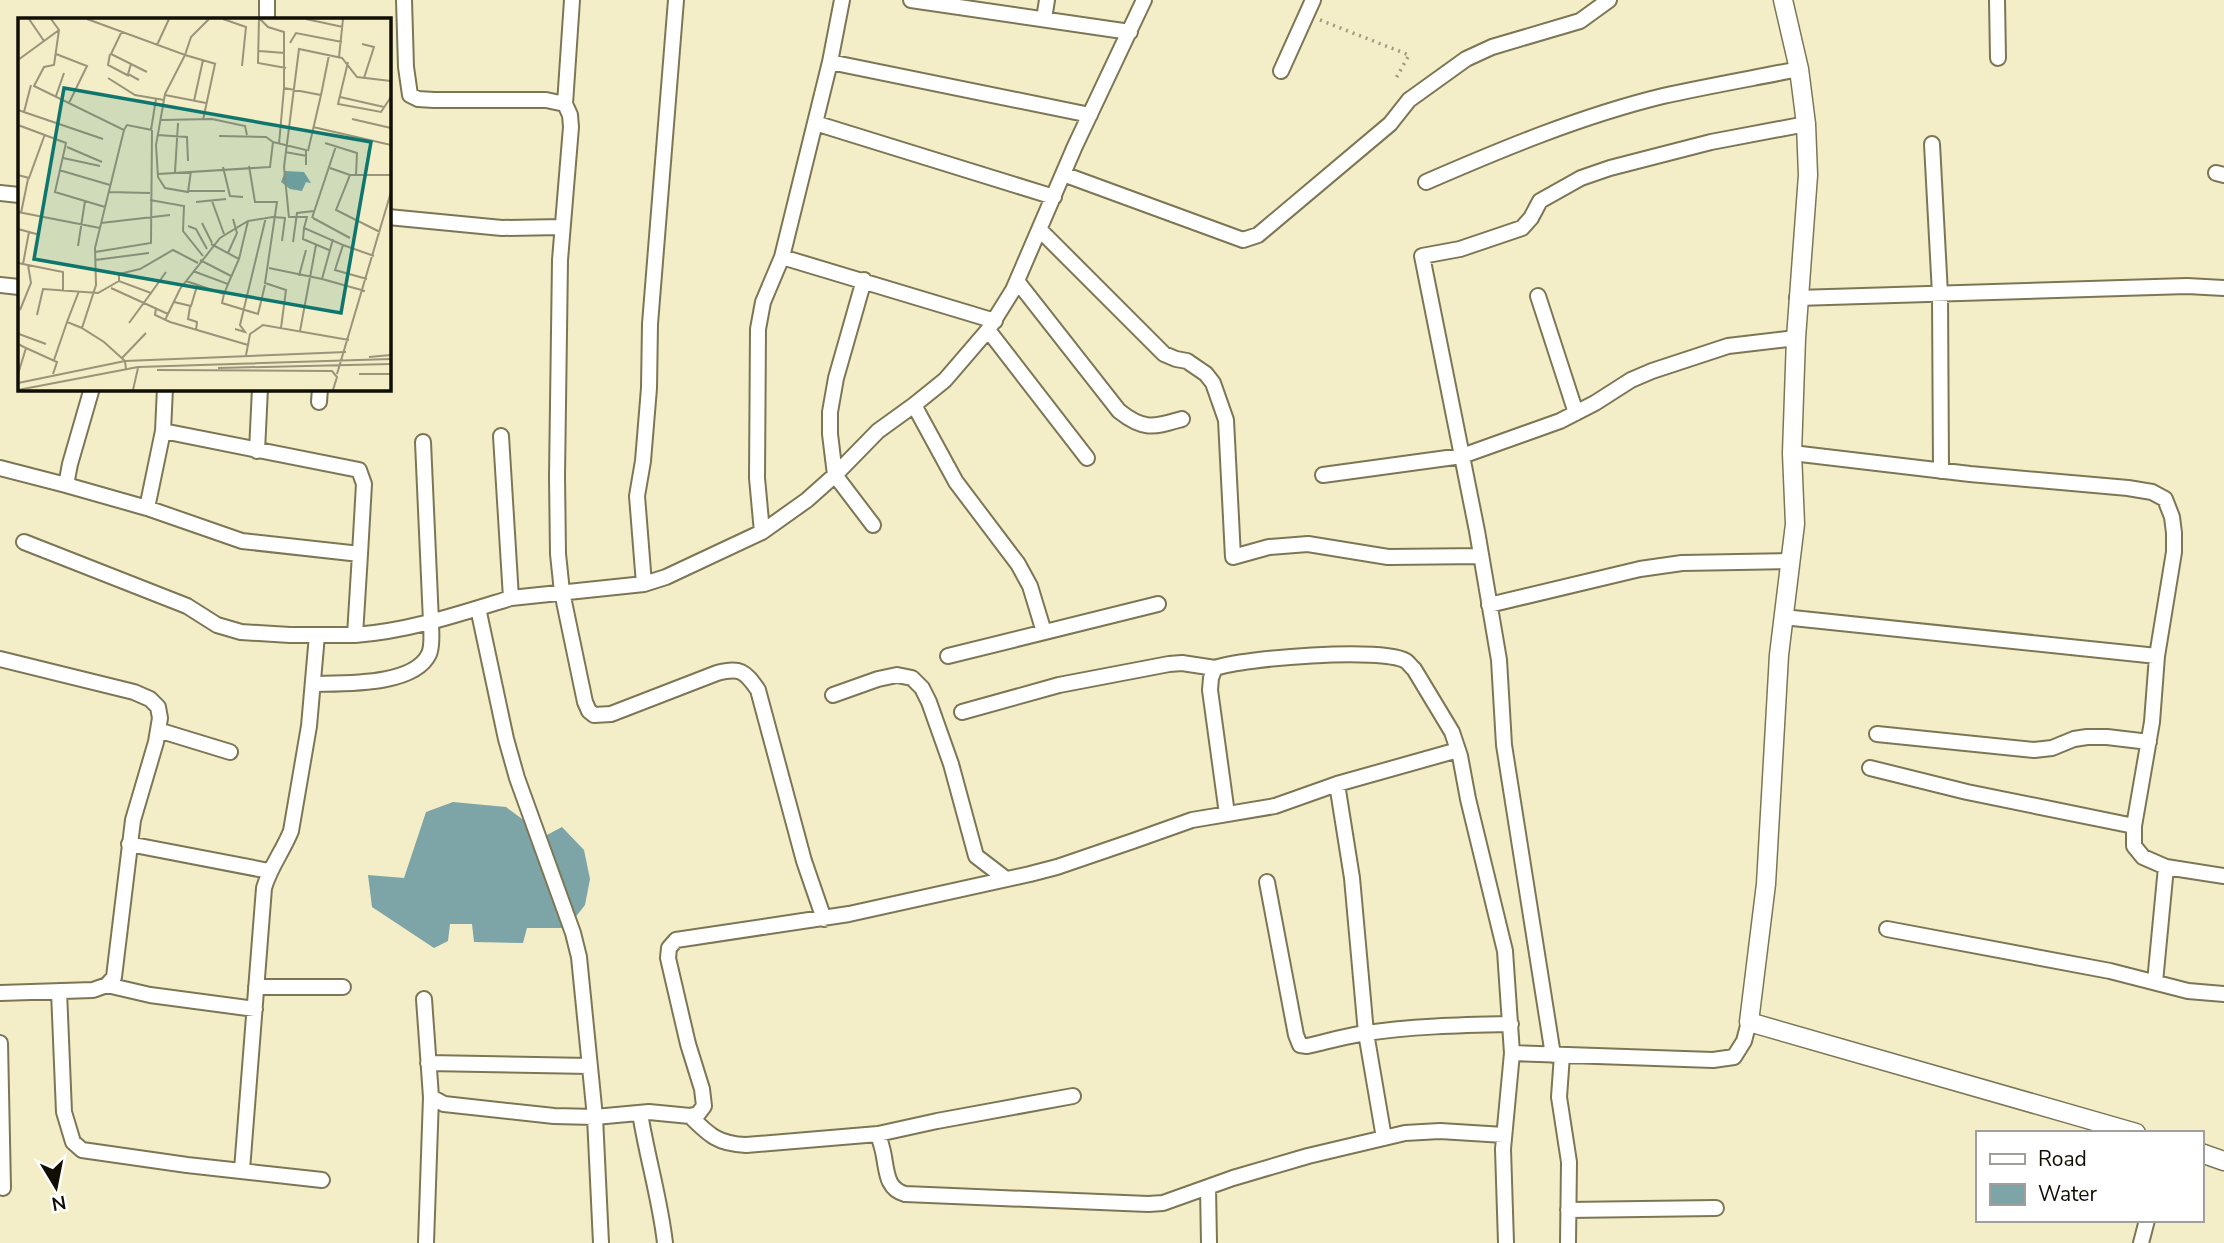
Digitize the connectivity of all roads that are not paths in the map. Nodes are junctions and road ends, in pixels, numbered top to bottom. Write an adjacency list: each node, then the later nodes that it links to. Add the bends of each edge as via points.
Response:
1 (267, 0): 13 (street)
2 (404, 0): 20 (street, via 410,95 434,100)
3 (572, 0): 20 (street)
4 (676, 0): 69 (street, via 637,496)
5 (842, 0): 17 (street)
6 (911, 0): 14 (street)
7 (1047, 0): 14 (street)
8 (1144, 0): 15 (street)
9 (1312, 0): 19 (street)
10 (1609, 0): 25 (street, via 1580,20 1466,59 1409,100 1390,124 1258,235 1243,240)
11 (1783, 0): 18 (street)
12 (1997, 0): 16 (street)
13 (267, 18)
14 (1044, 19): 15 (street)
15 (1130, 32): 21 (street)
16 (1998, 58)
17 (830, 62): 21 (street); 22 (street)
18 (1800, 69): 23 (street); 26 (street, via 1616,110 1507,147)
19 (1281, 71)
20 (565, 104): 31 (street, via 571,127)
21 (1090, 115): 25 (street)
22 (815, 123): 29 (street); 33 (street)
23 (1807, 124): 41 (street, via 1808,174); 55 (street, via 1610,167 1540,201 1522,228 1460,249 1422,256)
24 (1932, 144): 39 (street)
25 (1063, 174): 29 (street)
26 (1426, 182)
27 (0, 193): 28 (street)
28 (18, 195)
29 (1054, 197): 32 (street)
30 (390, 217): 31 (street, via 502,228)
31 (562, 227): 70 (street, via 557,465)
32 (1040, 230): 35 (street); 67 (street, via 1164,354 1194,365 1213,383 1226,420 1233,557 1269,547 1308,544 1379,556)
33 (782, 257): 34 (street); 64 (street, via 763,302 758,329 757,478)
34 (864, 280): 42 (street); 59 (street, via 830,412)
35 (1017, 281): 42 (street); 49 (street, via 1132,422 1147,427)
36 (0, 285): 37 (street)
37 (18, 287)
38 (2224, 288): 39 (street)
39 (1940, 294): 41 (street); 58 (street)
40 (1538, 296): 48 (street)
41 (1797, 298): 43 (street)
42 (992, 326): 47 (street, via 945,380); 56 (street)
43 (1796, 338): 48 (street, via 1728,346 1652,371); 54 (street)
44 (91, 390): 61 (street)
45 (165, 390): 50 (street)
46 (260, 390): 53 (street)
47 (914, 405): 59 (street, via 878,431); 77 (street, via 957,482 1018,564)
48 (1576, 414): 55 (street)
49 (1182, 419)
50 (163, 431): 53 (street); 62 (street)
51 (501, 436): 71 (street)
52 (423, 442): 76 (street)
53 (257, 451): 66 (street, via 359,470 365,484)
54 (1793, 453): 58 (street); 68 (street)
55 (1462, 456): 60 (street); 67 (street)
56 (1087, 458)
57 (0, 468): 61 (street)
58 (1941, 471): 81 (street, via 2129,488 2165,499 2172,517 2174,552)
59 (835, 475): 63 (street); 64 (street)
60 (1323, 475)
61 (66, 485): 62 (street)
62 (147, 508): 66 (street, via 242,541)
63 (873, 525)
64 (762, 532): 69 (street)
65 (24, 542): 78 (street, via 187,606 217,625 241,632)
66 (360, 554): 79 (street)
67 (1481, 555): 73 (street)
68 (1791, 561): 73 (street, via 1640,569); 75 (street)
69 (644, 584): 70 (street)
70 (562, 592): 71 (street); 102 (street, via 585,702 594,715 611,714 732,669 752,680)
71 (511, 598): 74 (street)
72 (1158, 604): 77 (street)
73 (1489, 605): 118 (street, via 1499,660 1511,795)
74 (478, 608): 76 (street); 120 (street, via 517,778 576,943)
75 (1783, 617): 81 (street); 113 (street, via 1766,884)
76 (431, 622): 79 (street); 84 (street, via 431,651 423,664 411,671 388,679)
77 (1044, 632): 80 (street)
78 (317, 635): 79 (street); 84 (street)
79 (355, 635)
80 (948, 656)
81 (2157, 656): 89 (street)
82 (0, 659): 87 (street, via 150,699 158,707)
83 (1215, 668): 86 (street, via 1169,664 1059,685); 90 (street, via 1324,655 1362,654 1406,662 1452,732); 94 (street, via 1210,690)
84 (313, 684): 98 (street, via 291,831)
85 (833, 695): 100 (street, via 897,675 912,678 922,688 951,764 975,856)
86 (962, 712)
87 (159, 730): 91 (street); 96 (street)
88 (1877, 734): 89 (street, via 2034,750 2087,737)
89 (2149, 742): 95 (street)
90 (1458, 750): 93 (street); 114 (street, via 1502,933)
91 (230, 752)
92 (1870, 768): 95 (street)
93 (1337, 784): 94 (street, via 1275,806); 115 (street, via 1352,878)
94 (1227, 814): 100 (street, via 1192,820 1057,867)
95 (2134, 826): 97 (street, via 2134,846 2143,857)
96 (129, 844): 98 (street); 105 (street, via 118,962)
97 (2166, 867): 99 (street); 104 (street)
98 (270, 870): 106 (street)
99 (2224, 876)
100 (1006, 878): 102 (street)
101 (1266, 882): 115 (street, via 1300,1045)
102 (824, 919): 125 (street, via 691,936 669,948 672,979 702,1089 704,1106)
103 (1887, 929): 104 (street)
104 (2155, 982): 110 (street, via 2188,991)
105 (107, 985): 108 (street); 112 (street)
106 (256, 987): 107 (street); 112 (street)
107 (343, 987)
108 (59, 991): 109 (street); 132 (street, via 64,1112 73,1142 82,1150)
109 (0, 993)
110 (2224, 993)
111 (424, 999): 119 (street)
112 (255, 1009): 132 (street)
113 (1749, 1022): 118 (street, via 1734,1057); 126 (street)
114 (1511, 1024): 115 (street); 117 (street)
115 (1366, 1033): 129 (street)
116 (0, 1043): 135 (street)
117 (1512, 1054): 118 (street); 128 (street)
118 (1558, 1055): 137 (street, via 1569,1162)
119 (428, 1063): 120 (street); 122 (street)
120 (590, 1066): 124 (street)
121 (1073, 1096): 127 (street)
122 (431, 1097): 124 (street, via 444,1104); 139 (street)
123 (640, 1113): 124 (street); 125 (street); 141 (street)
124 (595, 1116): 140 (street)
125 (690, 1116): 127 (street, via 717,1140 729,1144)
126 (2129, 1131)
127 (878, 1134): 134 (street, via 890,1184 905,1194 1148,1204)
128 (1504, 1135): 129 (street, via 1440,1130); 143 (street)
129 (1384, 1138): 134 (street)
130 (2203, 1154): 131 (street)
131 (2224, 1161)
132 (242, 1170): 133 (street)
133 (322, 1180)
134 (1208, 1186): 142 (street)
135 (3, 1188)
136 (1716, 1208): 137 (street)
137 (1568, 1210): 144 (street)
138 (2146, 1222): 145 (street)
139 (426, 1243)
140 (601, 1243)
141 (665, 1243)
142 (1209, 1243)
143 (1506, 1243)
144 (1568, 1243)
145 (2141, 1243)

